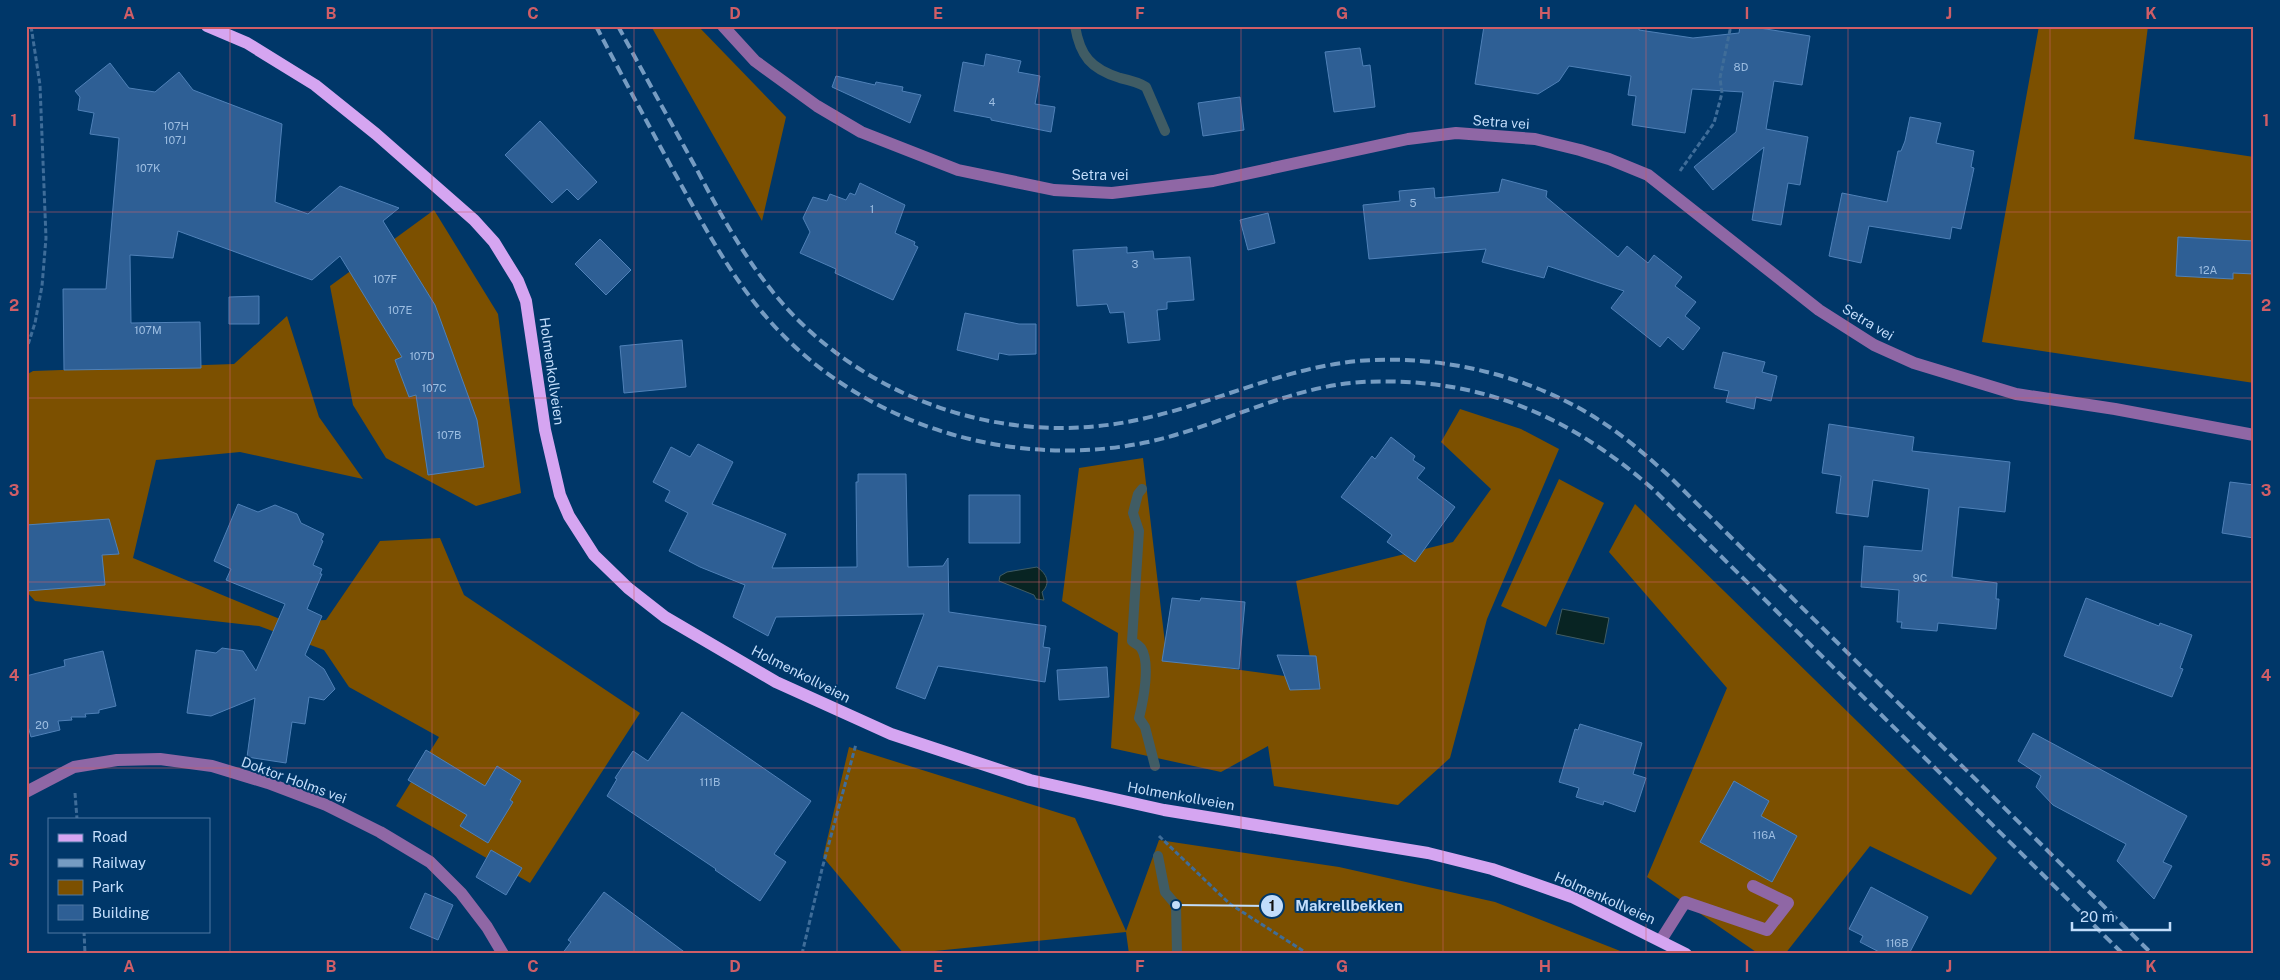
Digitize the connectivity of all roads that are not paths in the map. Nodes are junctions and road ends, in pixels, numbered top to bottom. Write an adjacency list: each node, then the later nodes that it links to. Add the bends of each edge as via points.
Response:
1 (207, 26): 6 (main road, Holmenkollveien, via 247,43 315,85 376,134 474,220 494,242 518,281 526,301 545,430 560,495 569,516 594,555 665,617 776,682 891,734 1030,780 1164,810 1428,853 1492,869 1572,897)
2 (723, 26): 3 (street, Setra vei, via 755,61 817,106 861,132 958,170 1054,190 1112,193 1213,181 1456,133 1535,139 1580,150 1648,175 1819,310 1874,346 1914,363 2016,394)
3 (2254, 434)
4 (26, 792): 7 (street, Doktor Holms vei, via 74,767 117,760 160,759 212,766 268,783 334,809 430,862 461,893)
5 (1753, 886): 6 (street, via 1788,903 1767,930 1685,902)
6 (1661, 940): 8 (main road, Holmenkollveien)
7 (503, 954)
8 (1686, 954)

